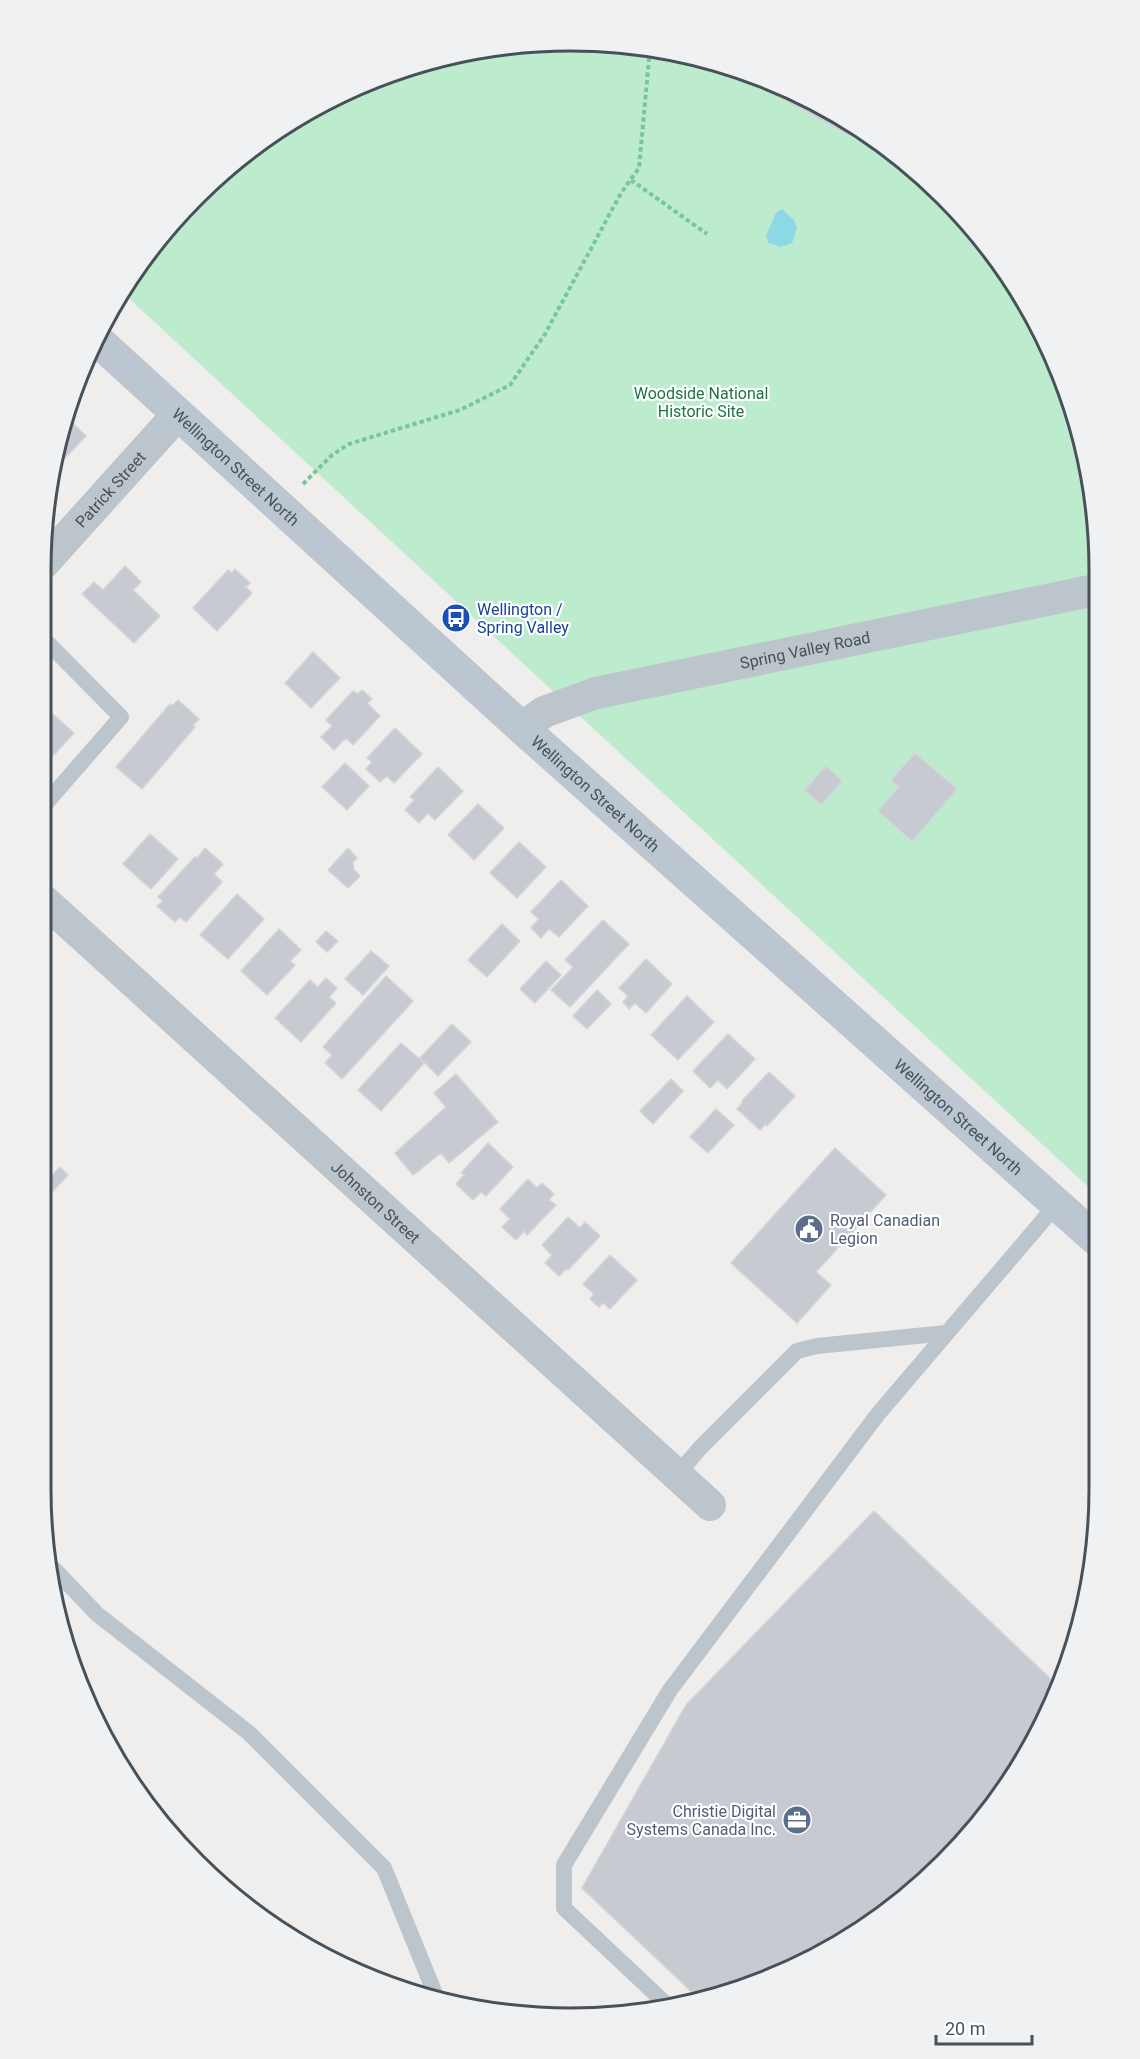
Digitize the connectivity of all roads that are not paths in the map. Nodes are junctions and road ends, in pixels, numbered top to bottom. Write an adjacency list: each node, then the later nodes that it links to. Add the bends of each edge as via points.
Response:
1 (103, 345): 2 (street, Wellington Street North)
2 (178, 414): 3 (street, Patrick Street); 6 (street, Wellington Street North)
3 (51, 555)
4 (1089, 591): 6 (street, Spring Valley Road, via 596,693 544,712)
5 (51, 645): 7 (lane, via 121,717)
6 (522, 728): 9 (street, Wellington Street North)
7 (51, 798)
8 (51, 907): 12 (street, Johnston Street)
9 (1057, 1204): 10 (street, Wellington Street North); 11 (lane)
10 (1089, 1233)
11 (946, 1334): 12 (lane, via 817,1346 797,1352); 16 (lane, via 878,1413 670,1690 564,1865 564,1908)
12 (677, 1475): 13 (street, Johnston Street)
13 (710, 1504)
14 (58, 1573): 15 (lane, via 97,1614 249,1733 384,1868)
15 (433, 1989)
16 (662, 2000)

